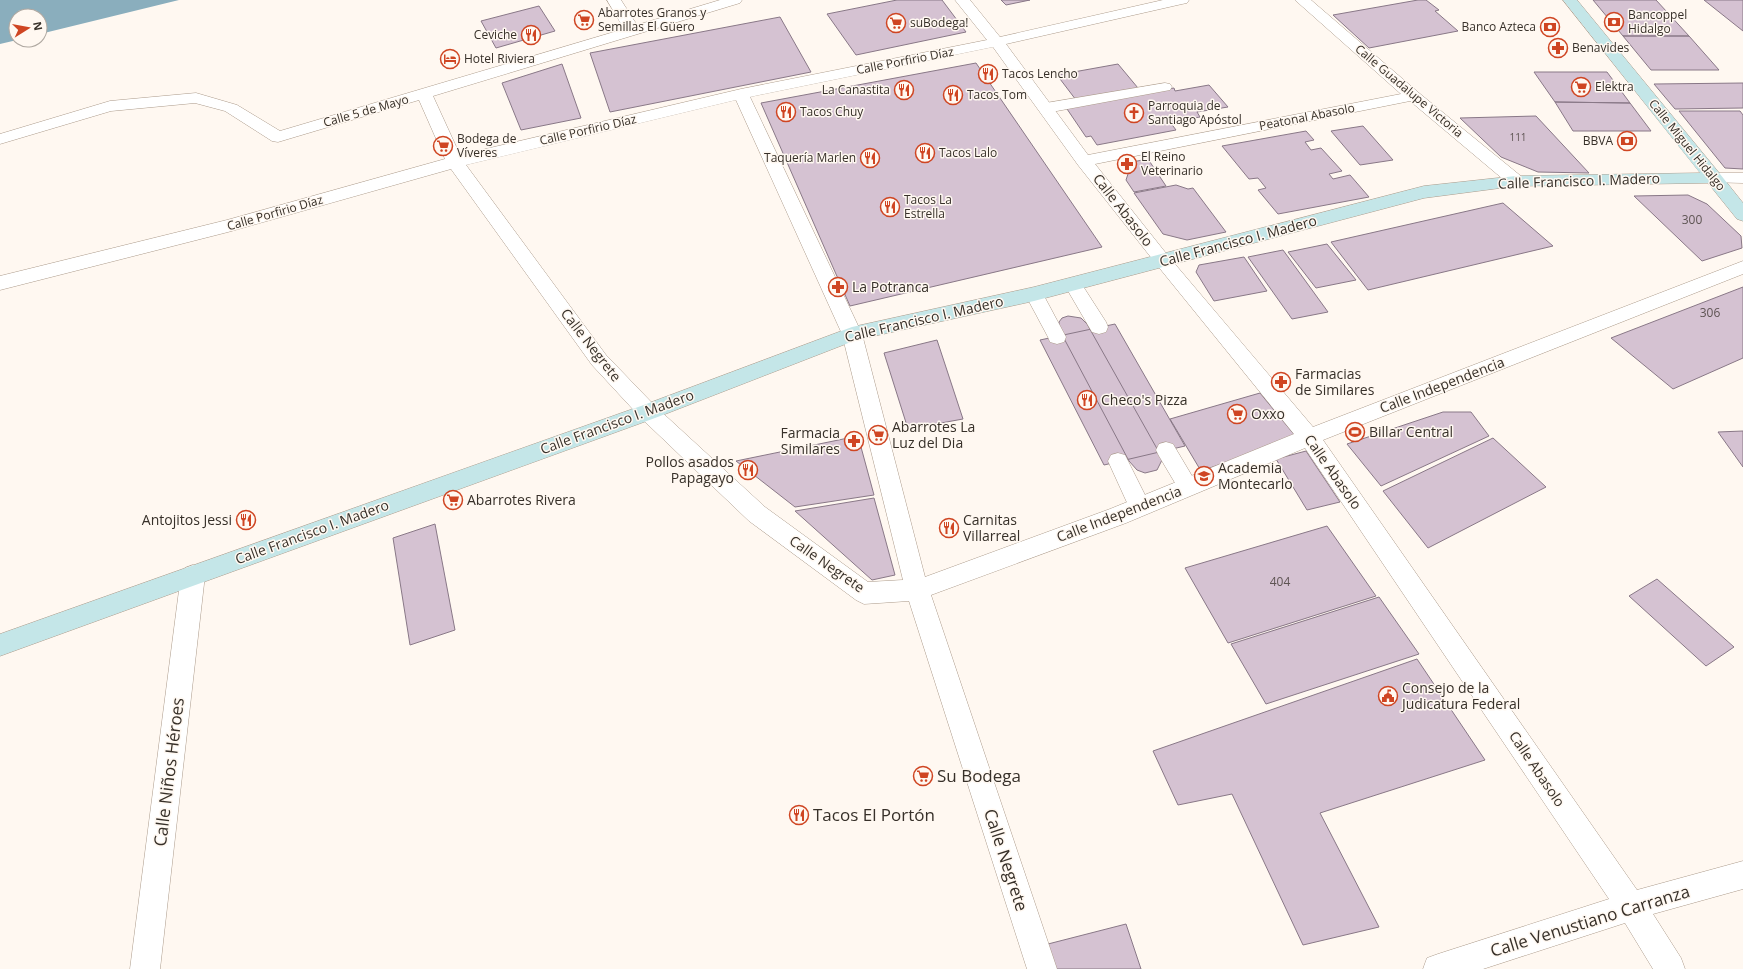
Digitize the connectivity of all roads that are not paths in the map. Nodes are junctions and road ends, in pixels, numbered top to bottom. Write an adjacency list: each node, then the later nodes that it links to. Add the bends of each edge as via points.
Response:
1 (614, 0): 7 (street)
2 (735, 0): 7 (street, Calle 5 de Mayo)
3 (962, 0): 8 (street, Calle Abasolo)
4 (1182, 0): 8 (street, Calle Porfirio Díaz)
5 (1302, 0): 12 (street, Calle Guadalupe Victoria)
6 (1570, 0): 17 (street, Calle Miguel Hidalgo)
7 (633, 30): 10 (street, Calle 5 de Mayo)
8 (997, 42): 11 (street, Calle Porfirio Díaz); 13 (street, Calle Abasolo)
9 (1165, 87): 13 (lane)
10 (424, 94): 14 (street, Calle 5 de Mayo, via 278,137 231,108 196,98 110,106); 16 (street, Calle Negrete)
11 (741, 94): 16 (street, Calle Porfirio Díaz); 27 (street, Calle Negrete)
12 (1413, 96): 15 (street, Peatonal Abasolo); 19 (street, Calle Guadalupe Victoria)
13 (1046, 108): 15 (street, Calle Abasolo)
14 (0, 139)
15 (1084, 161): 21 (street, Calle Abasolo)
16 (455, 162): 23 (street, Calle Porfirio Díaz, via 228,226); 29 (street, Calle Negrete, via 599,360)
17 (1714, 178): 18 (street, Calle Francisco I. Madero); 19 (street, Calle Francisco I. Madero); 20 (street, Calle Miguel Hidalgo)
18 (1743, 178)
19 (1516, 181): 21 (street, Calle Francisco I. Madero, via 1424,192)
20 (1743, 215)
21 (1163, 261): 24 (street, Calle Francisco I. Madero); 30 (street, Calle Abasolo)
22 (1743, 267): 30 (street, Calle Independencia)
23 (0, 283)
24 (1073, 284): 25 (street, Calle Francisco I. Madero); 26 (lane)
25 (1034, 294): 27 (street, Calle Francisco I. Madero); 28 (lane)
26 (1099, 327)
27 (852, 334): 29 (street, Calle Francisco I. Madero); 36 (street, Calle Negrete)
28 (1057, 337)
29 (648, 412): 35 (street, Calle Francisco I. Madero); 36 (street, Calle Negrete, via 757,514 864,593)
30 (1309, 437): 33 (street, Calle Independencia); 39 (street, Calle Abasolo)
31 (1166, 450): 33 (lane)
32 (1118, 461): 34 (lane)
33 (1188, 487): 34 (street, Calle Independencia)
34 (1140, 508): 36 (street, Calle Independencia)
35 (193, 575): 37 (street, Calle Francisco I. Madero); 40 (street, Calle Niños Héroes)
36 (917, 590): 41 (street, Calle Negrete)
37 (0, 645)
38 (1743, 875): 39 (street, Calle Venustiano Carranza)
39 (1631, 906): 42 (street, Calle Venustiano Carranza); 43 (street, Calle Abasolo)
40 (145, 969)
41 (1042, 969)
42 (1438, 969)
43 (1670, 969)

